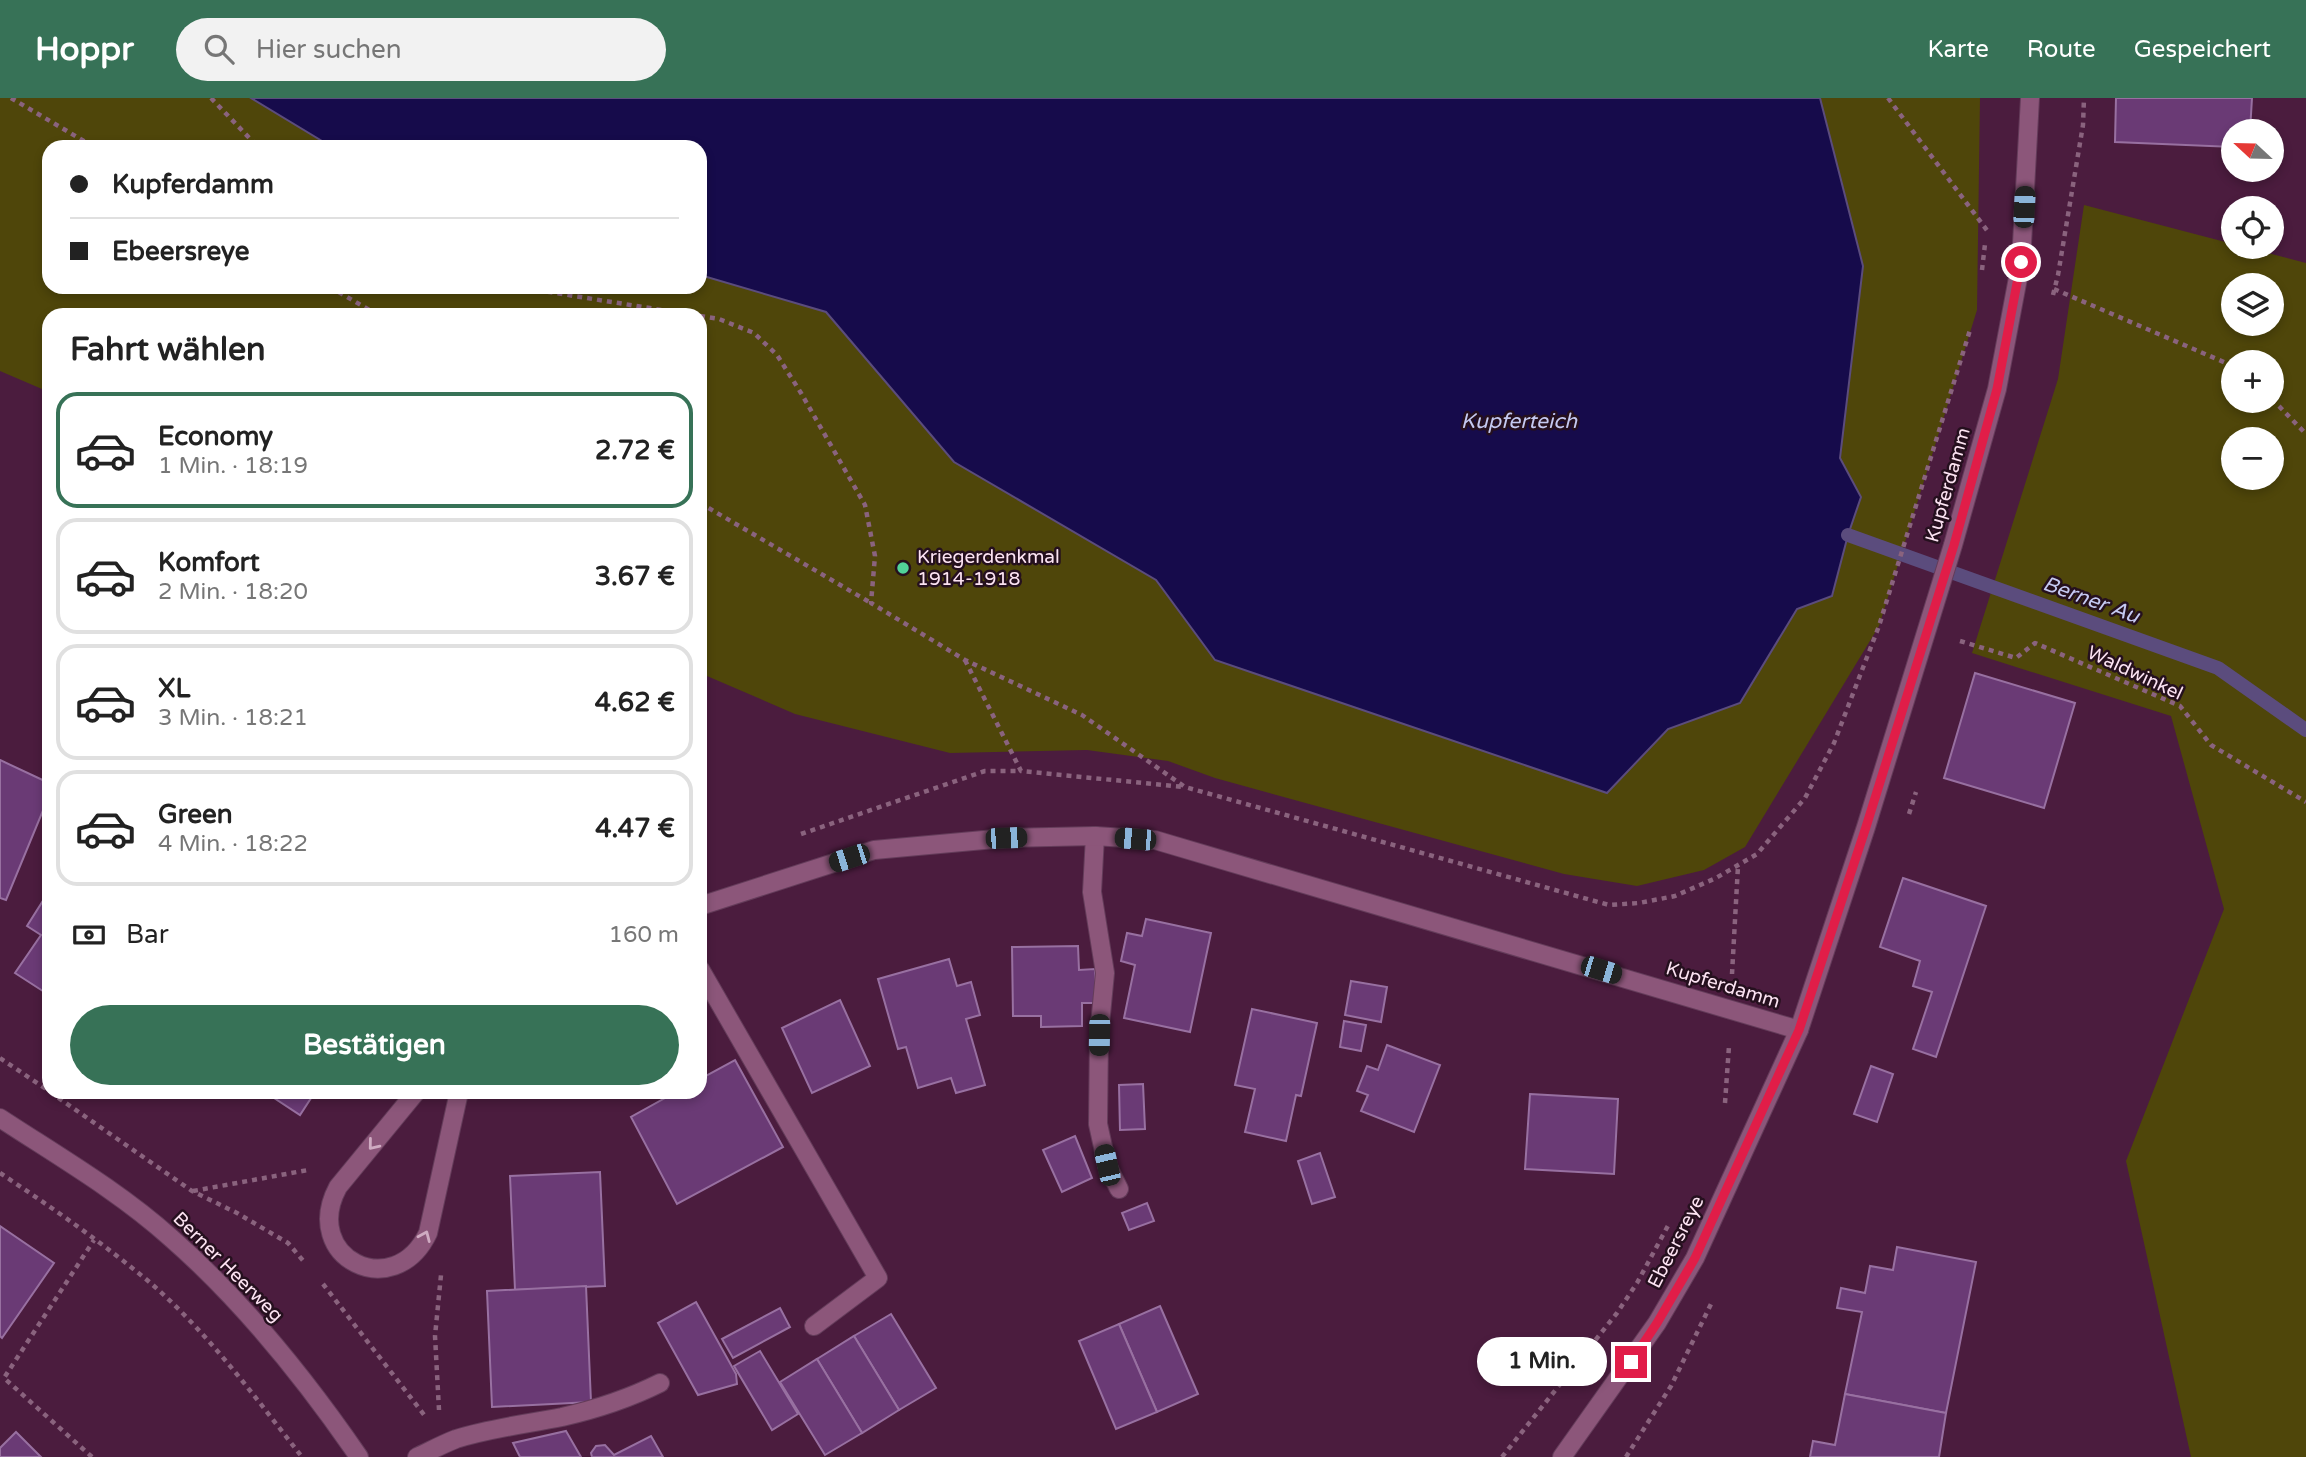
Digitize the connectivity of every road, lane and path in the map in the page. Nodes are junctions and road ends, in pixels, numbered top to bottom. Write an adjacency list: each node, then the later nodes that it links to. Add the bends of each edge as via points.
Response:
1 (11, 98): 5 (path)
2 (211, 98): 6 (path)
3 (1888, 98): 7 (path, via 1987,230)
4 (2030, 98): 29 (street, Kupferdamm, via 2021,262 1997,389 1954,545)
5 (82, 140)
6 (251, 140)
7 (1980, 284)
8 (2054, 290): 15 (path)
9 (342, 294): 11 (path)
10 (562, 294): 12 (path)
11 (366, 308)
12 (650, 308)
13 (707, 317): 19 (path, via 754,333 777,355 801,393 865,505 875,556)
14 (1973, 321): 23 (path, via 1879,626 1834,743 1805,798 1757,853 1716,878 1675,896 1609,905)
15 (2221, 361)
16 (2284, 411): 17 (path)
17 (2306, 434)
18 (707, 507): 19 (path)
19 (872, 603): 21 (path)
20 (1959, 641): 24 (path, Waldwinkel, via 2016,657 2035,643 2180,706 2211,745)
21 (965, 660): 22 (path); 23 (path, via 1082,715)
22 (1021, 771): 23 (path); 25 (path, via 985,771)
23 (1185, 787)
24 (2306, 802)
25 (797, 836)
26 (1095, 836): 27 (street, Kupferdamm, via 1006,838 874,850); 29 (street, Kupferdamm, via 1154,840); 40 (street, via 1092,892 1105,973 1098,1124 1107,1165)
27 (707, 904)
28 (707, 982): 46 (street, via 878,1278)
29 (1799, 1030): 54 (street, Ebeersreye, via 1695,1258 1657,1323)
30 (0, 1058): 31 (path)
31 (42, 1087)
32 (59, 1099): 41 (path)
33 (410, 1099): 34 (street, one-way to 34, via 338,1187 328,1213 334,1242 343,1254 366,1267 403,1263 422,1245)
34 (457, 1099)
35 (1726, 1102): 36 (path)
36 (1720, 1115)
37 (0, 1118): 51 (street, Berner Heerweg, via 170,1236 282,1351)
38 (311, 1169): 41 (path)
39 (0, 1173): 43 (path)
40 (1119, 1189)
41 (192, 1191): 44 (path, via 288,1243)
42 (1674, 1216): 53 (path, via 1617,1313)
43 (94, 1240): 49 (path, via 5,1378); 50 (path, via 148,1281 195,1329)
44 (313, 1272)
45 (322, 1282): 48 (path, via 426,1417)
46 (814, 1326)
47 (660, 1383): 48 (street, via 602,1407 496,1428)
48 (441, 1445): 52 (street)
49 (92, 1457)
50 (302, 1457)
51 (359, 1457)
52 (417, 1457)
53 (1502, 1457)
54 (1562, 1457)

